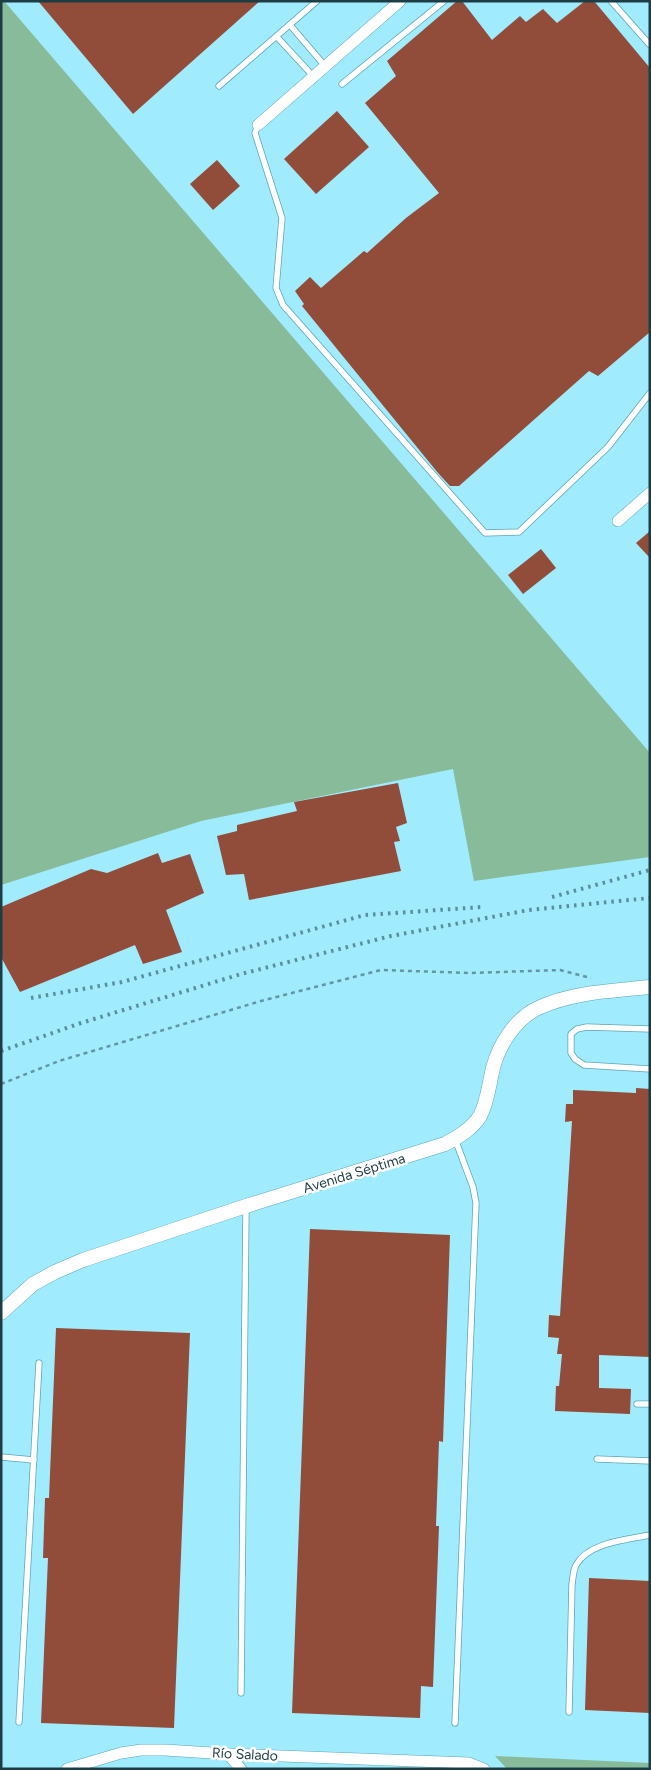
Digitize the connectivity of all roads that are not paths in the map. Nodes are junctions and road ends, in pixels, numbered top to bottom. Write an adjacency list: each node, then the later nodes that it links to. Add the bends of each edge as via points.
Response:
1 (317, 1): 5 (lane)
2 (400, 1): 8 (street)
3 (444, 1): 10 (lane)
4 (611, 1): 7 (lane)
5 (290, 25): 6 (lane); 8 (lane)
6 (277, 37): 9 (lane); 11 (lane)
7 (650, 45)
8 (325, 66): 9 (street)
9 (313, 76): 12 (street)
10 (342, 84)
11 (220, 86)
12 (258, 125): 13 (lane, via 255,133 282,218 276,288 283,305 485,533 519,532 608,447)
13 (650, 393)
14 (650, 494): 15 (street)
15 (618, 520)
16 (650, 987): 19 (street, Avenida Séptima, via 575,995 529,1014 515,1025 502,1046 479,1118)
17 (650, 1029): 18 (lane, via 587,1027 577,1029 571,1034 570,1041 571,1053 584,1065)
18 (650, 1069)
19 (455, 1139): 20 (street, Avenida Séptima, via 427,1151); 33 (lane, via 476,1203)
20 (246, 1206): 21 (street, Avenida Séptima, via 55,1272 33,1284); 30 (lane)
21 (1, 1313)
22 (39, 1363): 27 (lane)
23 (637, 1404): 24 (lane)
24 (650, 1404)
25 (1, 1457): 27 (lane)
26 (597, 1459): 28 (lane)
27 (34, 1460): 32 (lane)
28 (650, 1460)
29 (650, 1535): 31 (lane, via 597,1548 586,1554 576,1566 572,1584)
30 (241, 1693)
31 (570, 1712)
32 (19, 1722)
33 (455, 1723)
34 (228, 1754): 35 (street, Río Salado); 36 (street, Río Salado, via 141,1750); 37 (street)
35 (350, 1758): 38 (street); 39 (street, Río Salado, via 469,1763)
36 (67, 1769)
37 (241, 1769)
38 (359, 1769)
39 (484, 1769)

